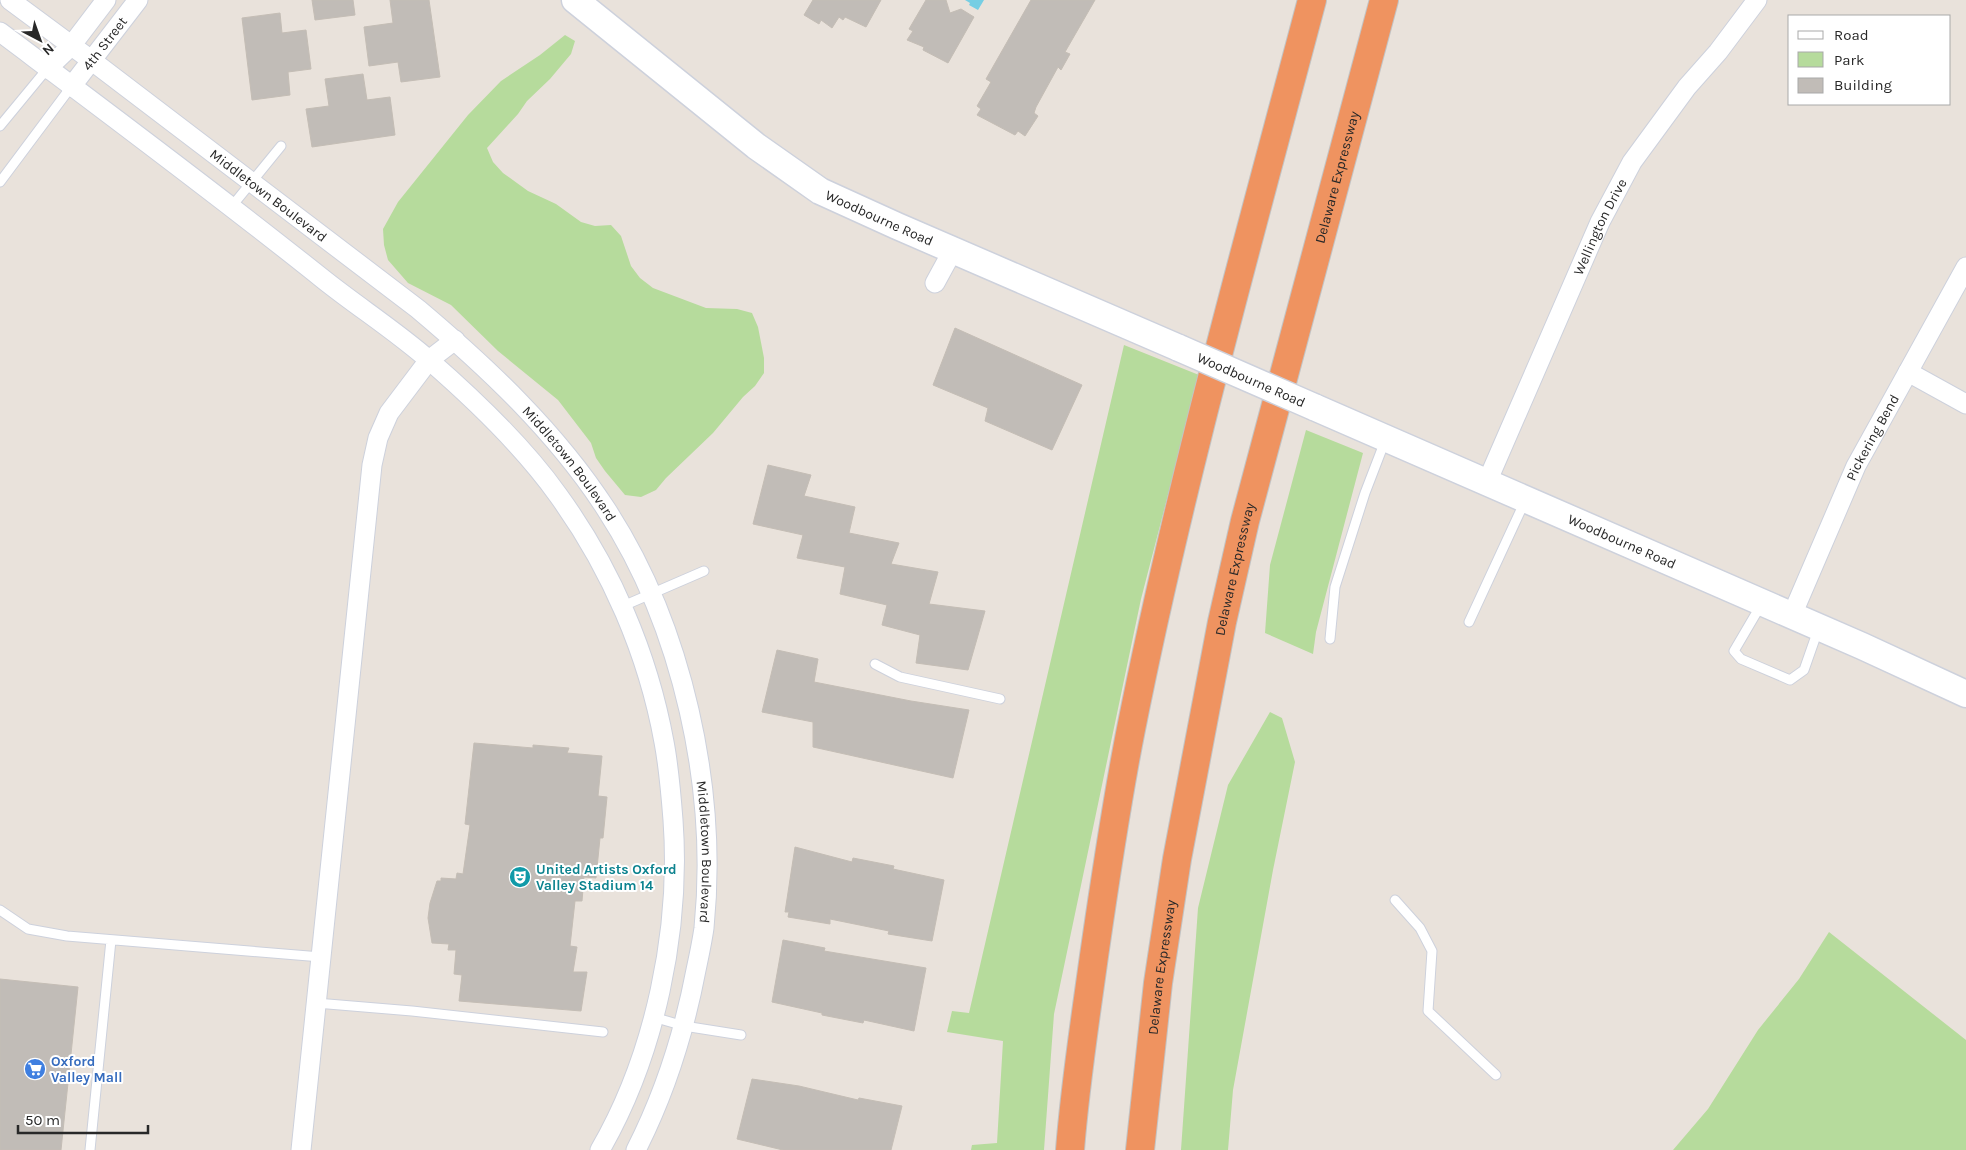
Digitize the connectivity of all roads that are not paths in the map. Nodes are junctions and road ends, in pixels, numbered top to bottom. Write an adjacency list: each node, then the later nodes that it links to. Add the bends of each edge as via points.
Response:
1 (10, 0): 9 (street, Middletown Boulevard)
2 (106, 0): 9 (street, 4th Street)
3 (138, 0): 10 (street, 4th Street)
4 (575, 0): 18 (main road, Woodbourne Road, via 756,146 820,190)
5 (1312, 0): 53 (highway, via 1158,597 1130,731 1109,855)
6 (1384, 0): 54 (highway, Delaware Expressway, via 1245,520 1222,622 1175,869 1158,983)
7 (1757, 0): 26 (street, Wellington Drive, via 1632,162 1600,222)
8 (0, 32): 11 (street, Middletown Boulevard)
9 (71, 46): 10 (street, Middletown Boulevard); 11 (street, 4th Street)
10 (92, 60): 12 (street, 4th Street); 16 (street, Middletown Boulevard)
11 (47, 69): 12 (street, Middletown Boulevard); 13 (lane)
12 (71, 87): 15 (lane); 17 (street, Middletown Boulevard)
13 (0, 126)
14 (281, 146): 16 (lane)
15 (0, 182)
16 (251, 183): 17 (lane); 21 (street, Middletown Boulevard)
17 (232, 206): 22 (street, Middletown Boulevard)
18 (953, 250): 20 (street); 25 (main road, Woodbourne Road, bridge)
19 (1966, 267): 23 (street, Pickering Bend)
20 (935, 283)
21 (455, 340): 22 (street); 29 (street, Middletown Boulevard, via 558,444 608,511)
22 (429, 360): 31 (street, Middletown Boulevard, via 479,406 557,494); 42 (street, via 389,413 378,438 372,465)
23 (1908, 372): 24 (street); 32 (street, Pickering Bend, via 1856,466)
24 (1966, 404)
25 (1386, 438): 26 (main road, Woodbourne Road); 35 (lane, via 1335,587)
26 (1487, 482): 27 (main road, Woodbourne Road)
27 (1526, 498): 30 (main road, Woodbourne Road); 33 (lane)
28 (704, 571): 29 (lane)
29 (652, 595): 31 (lane); 45 (street, Middletown Boulevard, via 678,664 696,735 706,839 704,930)
30 (1762, 602): 32 (main road, Woodbourne Road); 34 (lane, via 1734,651 1741,659 1790,680 1804,670)
31 (623, 606): 44 (street, Middletown Boulevard, via 658,710 670,777 674,834 673,894)
32 (1792, 615): 34 (main road, Woodbourne Road)
33 (1469, 622)
34 (1819, 627): 37 (main road, Woodbourne Road)
35 (1330, 639)
36 (875, 664): 38 (lane, via 900,677)
37 (1966, 694)
38 (1000, 699)
39 (1395, 900): 48 (lane, via 1420,928 1432,951 1428,1011)
40 (0, 910): 41 (lane, via 28,930)
41 (111, 940): 42 (lane); 49 (lane)
42 (321, 957): 43 (street)
43 (316, 1003): 46 (lane); 50 (street)
44 (653, 1017): 45 (lane); 51 (street, Middletown Boulevard, via 626,1098)
45 (684, 1026): 47 (lane); 52 (street, Middletown Boulevard, via 652,1118)
46 (603, 1032)
47 (741, 1035)
48 (1496, 1074)
49 (90, 1150)
50 (301, 1150)
51 (600, 1150)
52 (636, 1150)
53 (1070, 1150)
54 (1140, 1150)

